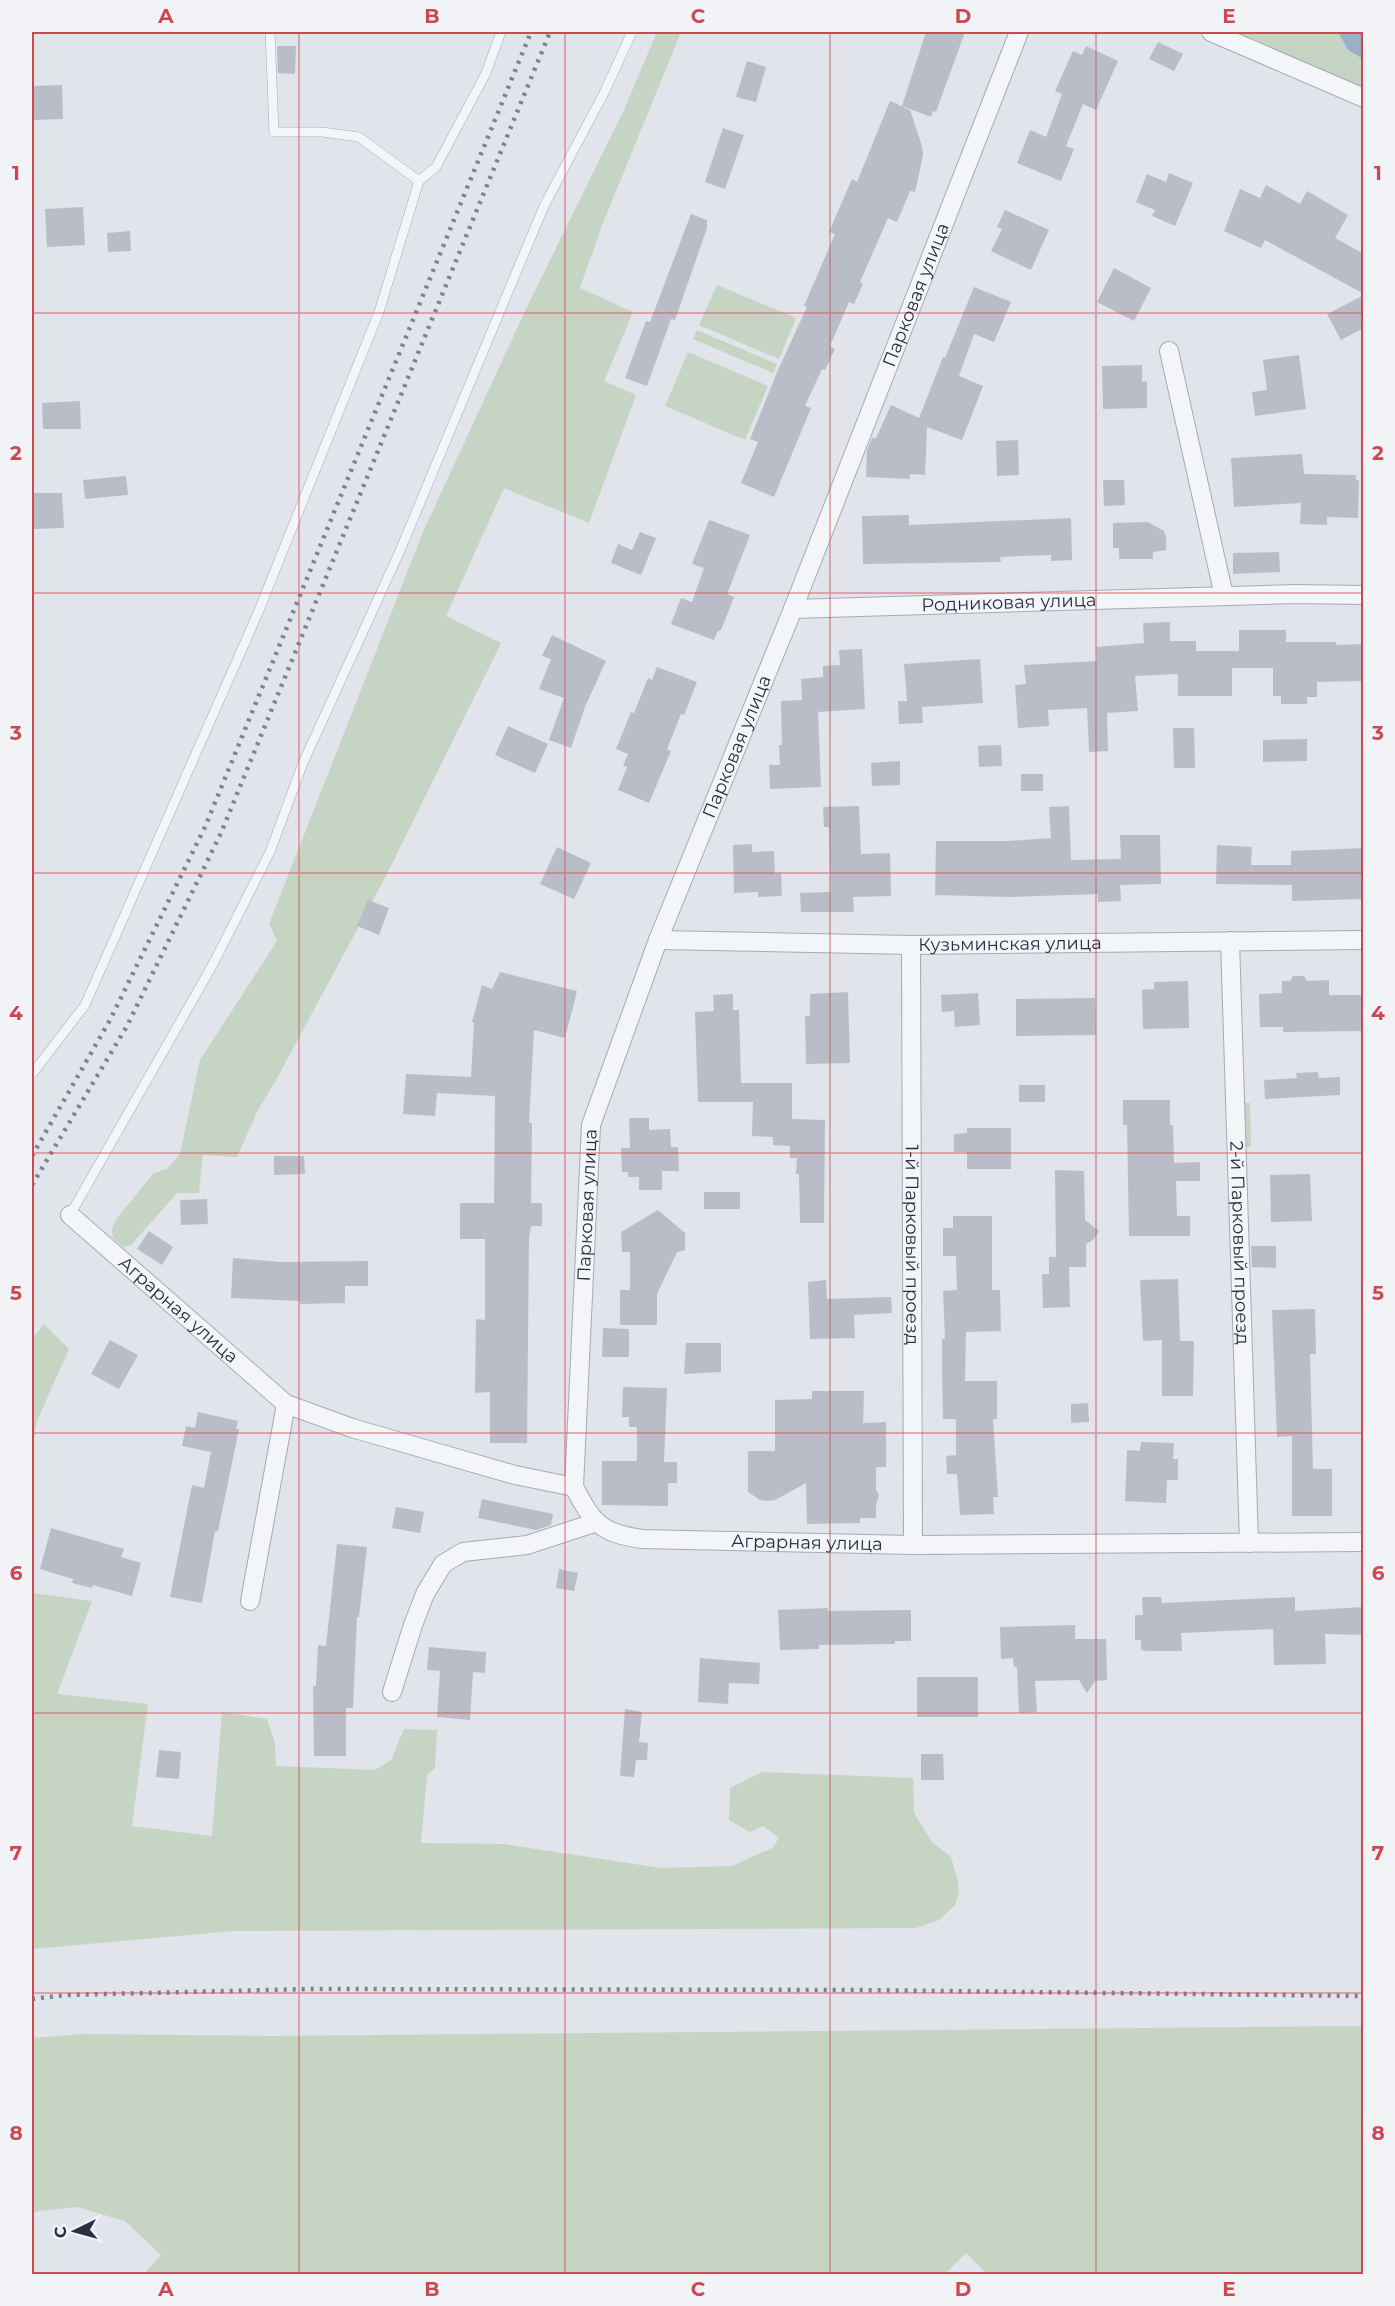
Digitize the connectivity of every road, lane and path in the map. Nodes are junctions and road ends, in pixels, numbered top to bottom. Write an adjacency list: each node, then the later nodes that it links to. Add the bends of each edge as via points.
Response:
1 (270, 32): 7 (lane, via 274,132 359,137)
2 (501, 32): 7 (lane, via 486,73 436,167)
3 (632, 32): 17 (lane, via 544,206 399,553 303,763 270,852 212,966)
4 (1019, 32): 11 (street, Парковая улица)
5 (1211, 32): 6 (street)
6 (1364, 98)
7 (419, 181): 16 (lane, via 379,312 257,615 85,1005)
8 (1169, 351): 10 (street)
9 (1364, 595): 10 (street, Родниковая улица)
10 (1224, 596): 11 (street, Родниковая улица)
11 (792, 609): 12 (street, Парковая улица)
12 (658, 940): 15 (street, Кузьминская улица); 19 (street, Парковая улица, via 591,1125)
13 (1364, 940): 14 (street, Кузьминская улица)
14 (1230, 941): 15 (street, Кузьминская улица); 22 (street, 2-й Парковый проезд)
15 (911, 945): 23 (street, 1-й Парковый проезд)
16 (32, 1074)
17 (70, 1215): 18 (street, Аграрная улица)
18 (286, 1404): 19 (street, Аграрная улица, via 352,1428 515,1475); 24 (street)
19 (574, 1487): 20 (street, Аграрная улица)
20 (597, 1522): 23 (street, Аграрная улица, via 618,1535 642,1539); 25 (street, via 527,1545 463,1552 442,1564 425,1594)
21 (1364, 1542): 22 (street, Аграрная улица)
22 (1249, 1543): 23 (street, Аграрная улица)
23 (914, 1545)
24 (250, 1601)
25 (392, 1692)

